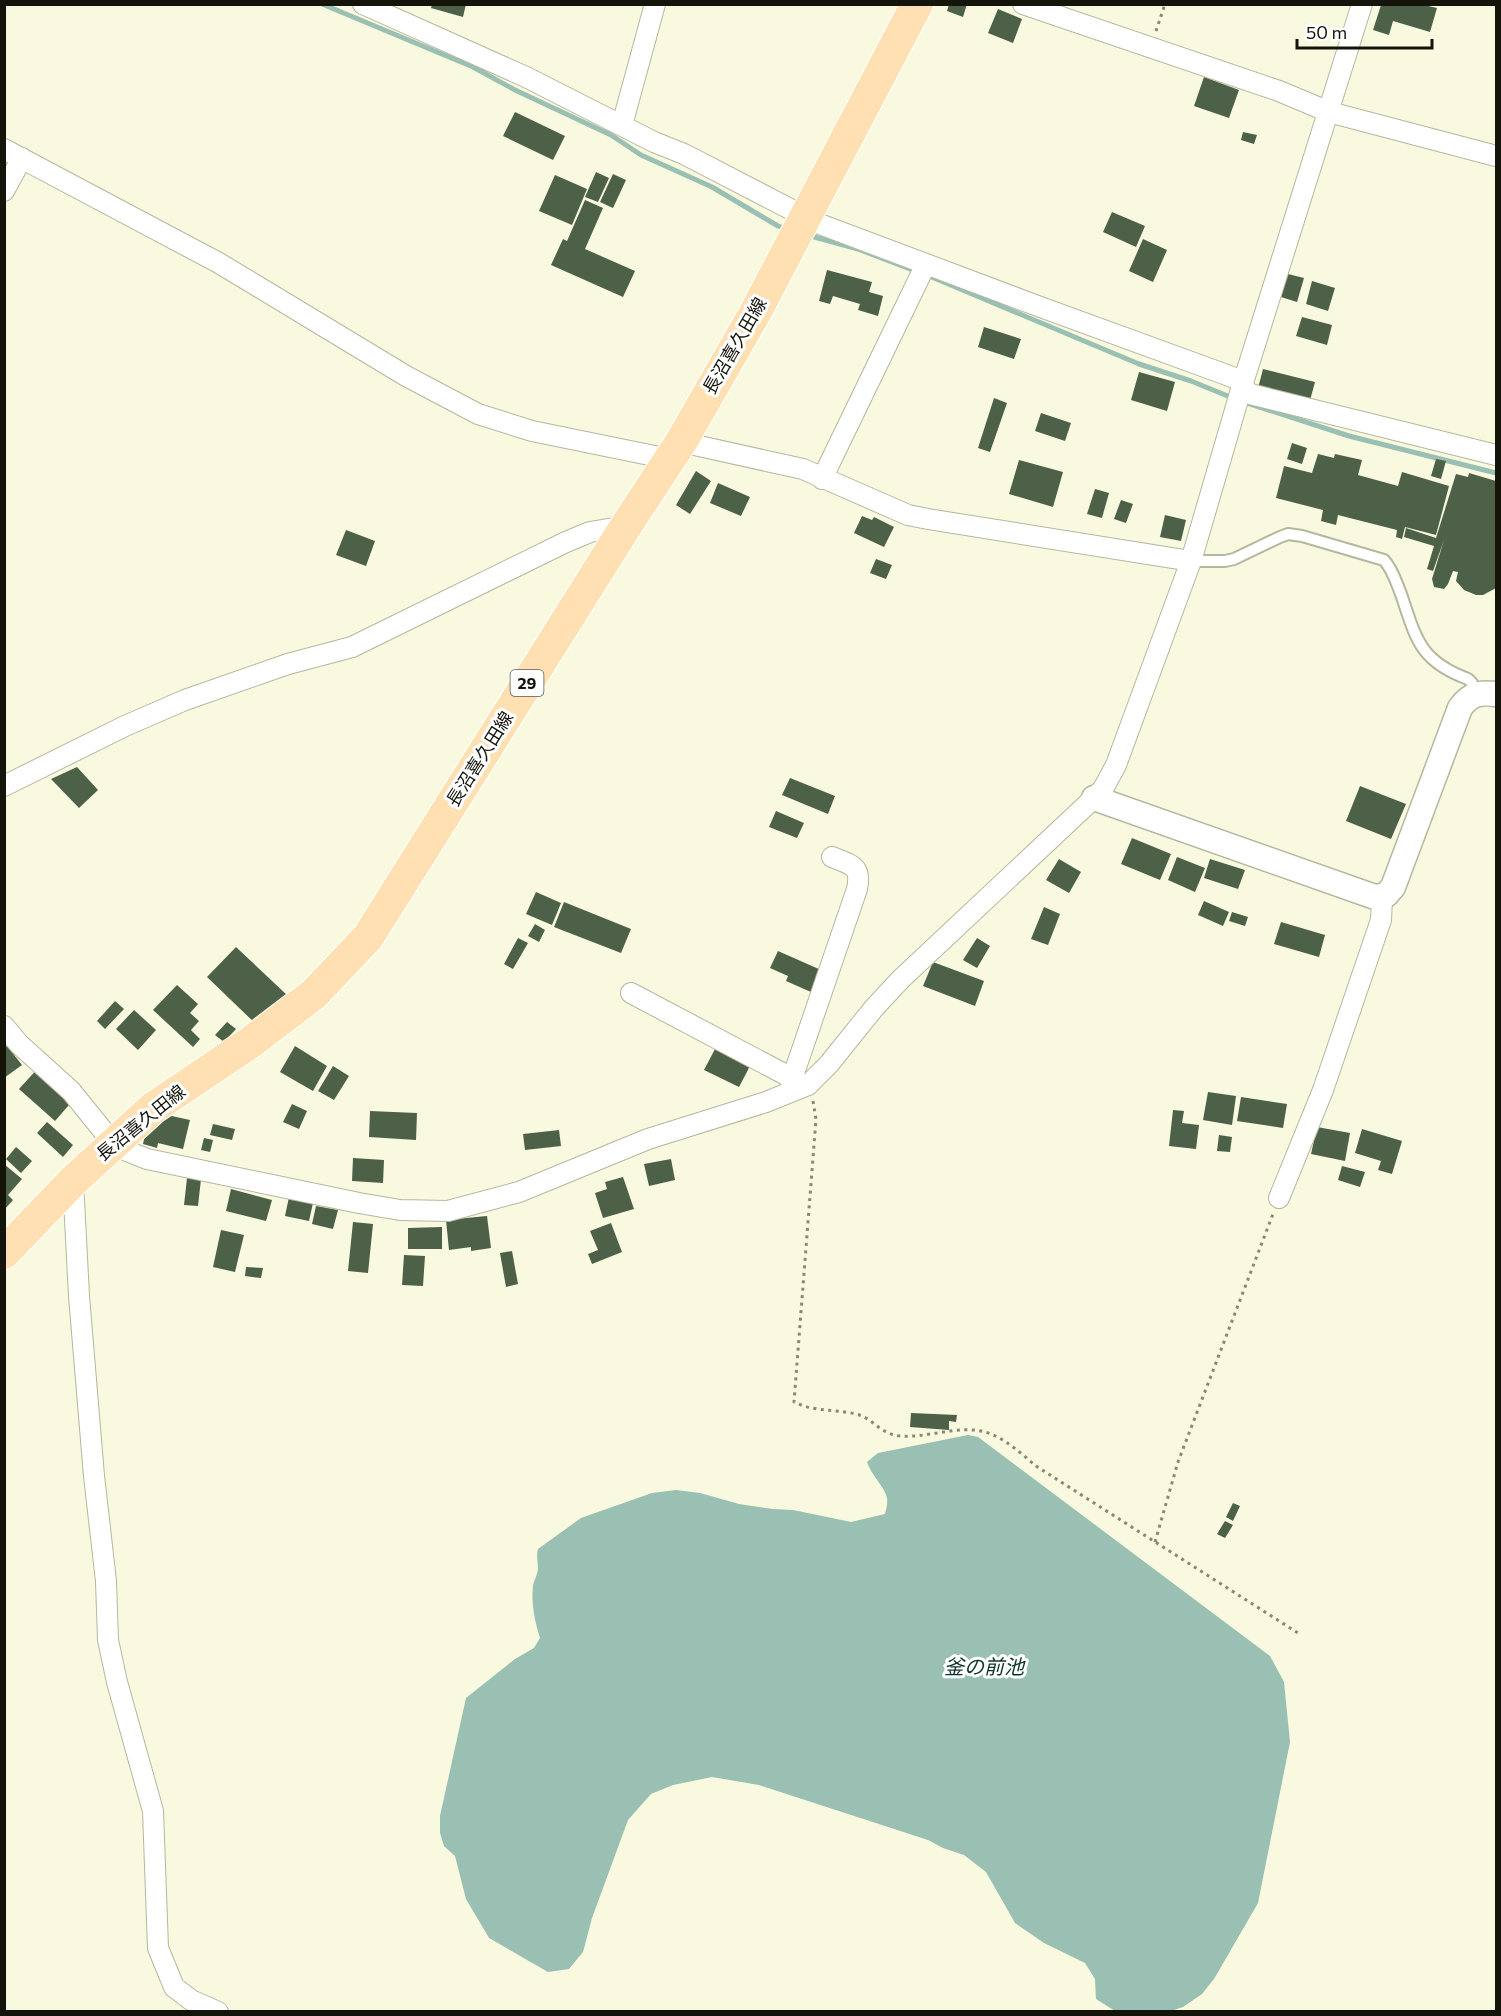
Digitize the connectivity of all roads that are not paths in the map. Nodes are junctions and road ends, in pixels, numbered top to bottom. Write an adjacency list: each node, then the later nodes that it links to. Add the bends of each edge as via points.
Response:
1 (655, 4): 7 (street)
2 (917, 4): 11 (main road, 長沼喜久田線 / 29)
3 (1023, 4): 6 (street, via 1279,91)
4 (1362, 4): 6 (street)
5 (366, 5): 7 (street)
6 (1329, 112): 9 (street); 13 (street)
7 (622, 125): 11 (street)
8 (13, 153): 10 (street); 14 (street, via 219,263 406,376 478,414 532,431)
9 (1497, 156)
10 (4, 191)
11 (806, 217): 12 (street); 14 (main road, 長沼喜久田線 / 29, via 755,314)
12 (926, 264): 13 (street, via 1235,378); 16 (street)
13 (1242, 386): 15 (street, via 1250,394); 18 (street)
14 (675, 450): 16 (street, via 790,465); 17 (main road, 長沼喜久田線 / 29)
15 (1497, 455)
16 (822, 478): 18 (street, via 928,519)
17 (626, 526): 20 (street, via 590,532 566,542 352,647 185,700); 27 (main road, 長沼喜久田線 / 29, via 368,937 314,994 153,1108)
18 (1191, 561): 19 (lane, via 1234,559 1288,534 1384,560 1393,571 1423,650); 21 (street, via 1116,765)
19 (1486, 694): 23 (street, via 1467,697 1460,708 1393,887)
20 (4, 786)
21 (1094, 798): 23 (street, via 1375,897); 26 (street, via 910,971 829,1064)
22 (832, 857): 26 (street, via 854,866 858,889)
23 (1382, 896): 29 (street, via 1377,932 1323,1089)
24 (631, 993): 26 (street)
25 (4, 1026): 27 (street, via 71,1090)
26 (800, 1084): 27 (street, via 766,1102 648,1139 519,1191 448,1211 400,1210 359,1203 147,1159)
27 (113, 1143): 28 (main road, 長沼喜久田線 / 29)
28 (73, 1181): 30 (main road, 長沼喜久田線 / 29); 31 (street, via 108,1640 153,1811 158,1948 174,1987)
29 (1279, 1198)
30 (4, 1253)
31 (218, 2012)

